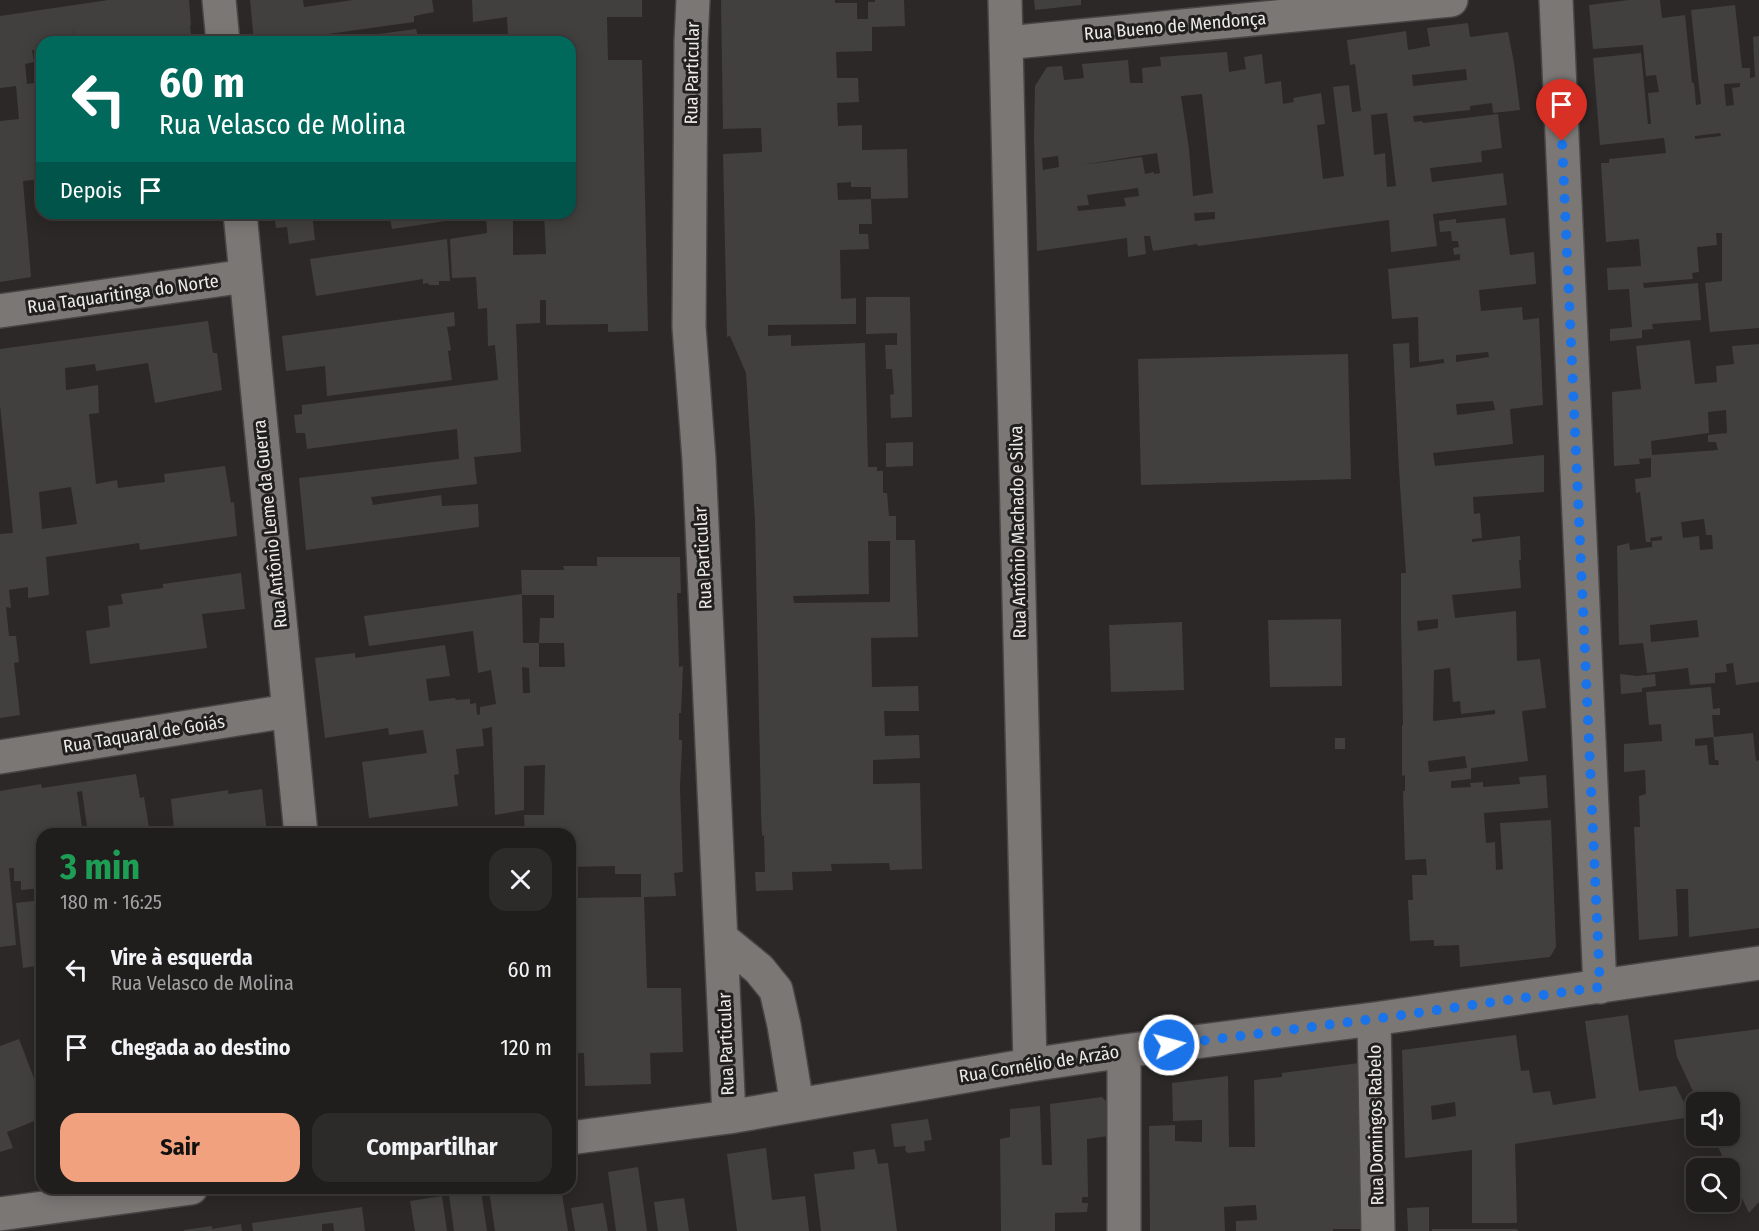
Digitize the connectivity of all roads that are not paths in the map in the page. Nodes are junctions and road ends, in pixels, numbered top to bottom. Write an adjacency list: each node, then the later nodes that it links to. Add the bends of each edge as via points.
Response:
1 (219, 0): 6 (street)
2 (693, 0): 14 (street, Rua Particular, via 689,327 699,460)
3 (1005, 0): 7 (street, Rua Antônio Machado e Silva)
4 (1451, 0): 7 (street, Rua Bueno de Mendonça)
5 (1556, 0): 16 (street)
6 (222, 36)
7 (1006, 43): 19 (street, Rua Antônio Machado e Silva)
8 (241, 219): 9 (street, Rua Antônio Leme da Guerra)
9 (246, 276): 10 (street, Rua Taquaritinga do Norte); 11 (street, Rua Antônio Leme da Guerra)
10 (0, 311)
11 (288, 711): 12 (street, Rua Taquaral de Goiás); 13 (street, Rua Antônio Leme da Guerra)
12 (0, 757)
13 (300, 828)
14 (721, 939): 20 (street, via 759,969 776,990); 21 (street, Rua Particular)
15 (1759, 963): 16 (street, Rua Cornélio de Arzão)
16 (1600, 987): 17 (street, Rua Cornélio de Arzão)
17 (1374, 1019): 18 (street, Rua Cornélio de Arzão); 26 (street, Rua Domingos Rabelo)
18 (1124, 1051): 19 (street, Rua Cornélio de Arzão); 25 (street)
19 (1030, 1065): 20 (street, Rua Cornélio de Arzão)
20 (797, 1105): 21 (street, Rua Cornélio de Arzão)
21 (729, 1117): 22 (street, Rua Cornélio de Arzão)
22 (576, 1137)
23 (147, 1194): 24 (street)
24 (0, 1214)
25 (1124, 1231)
26 (1378, 1231)

